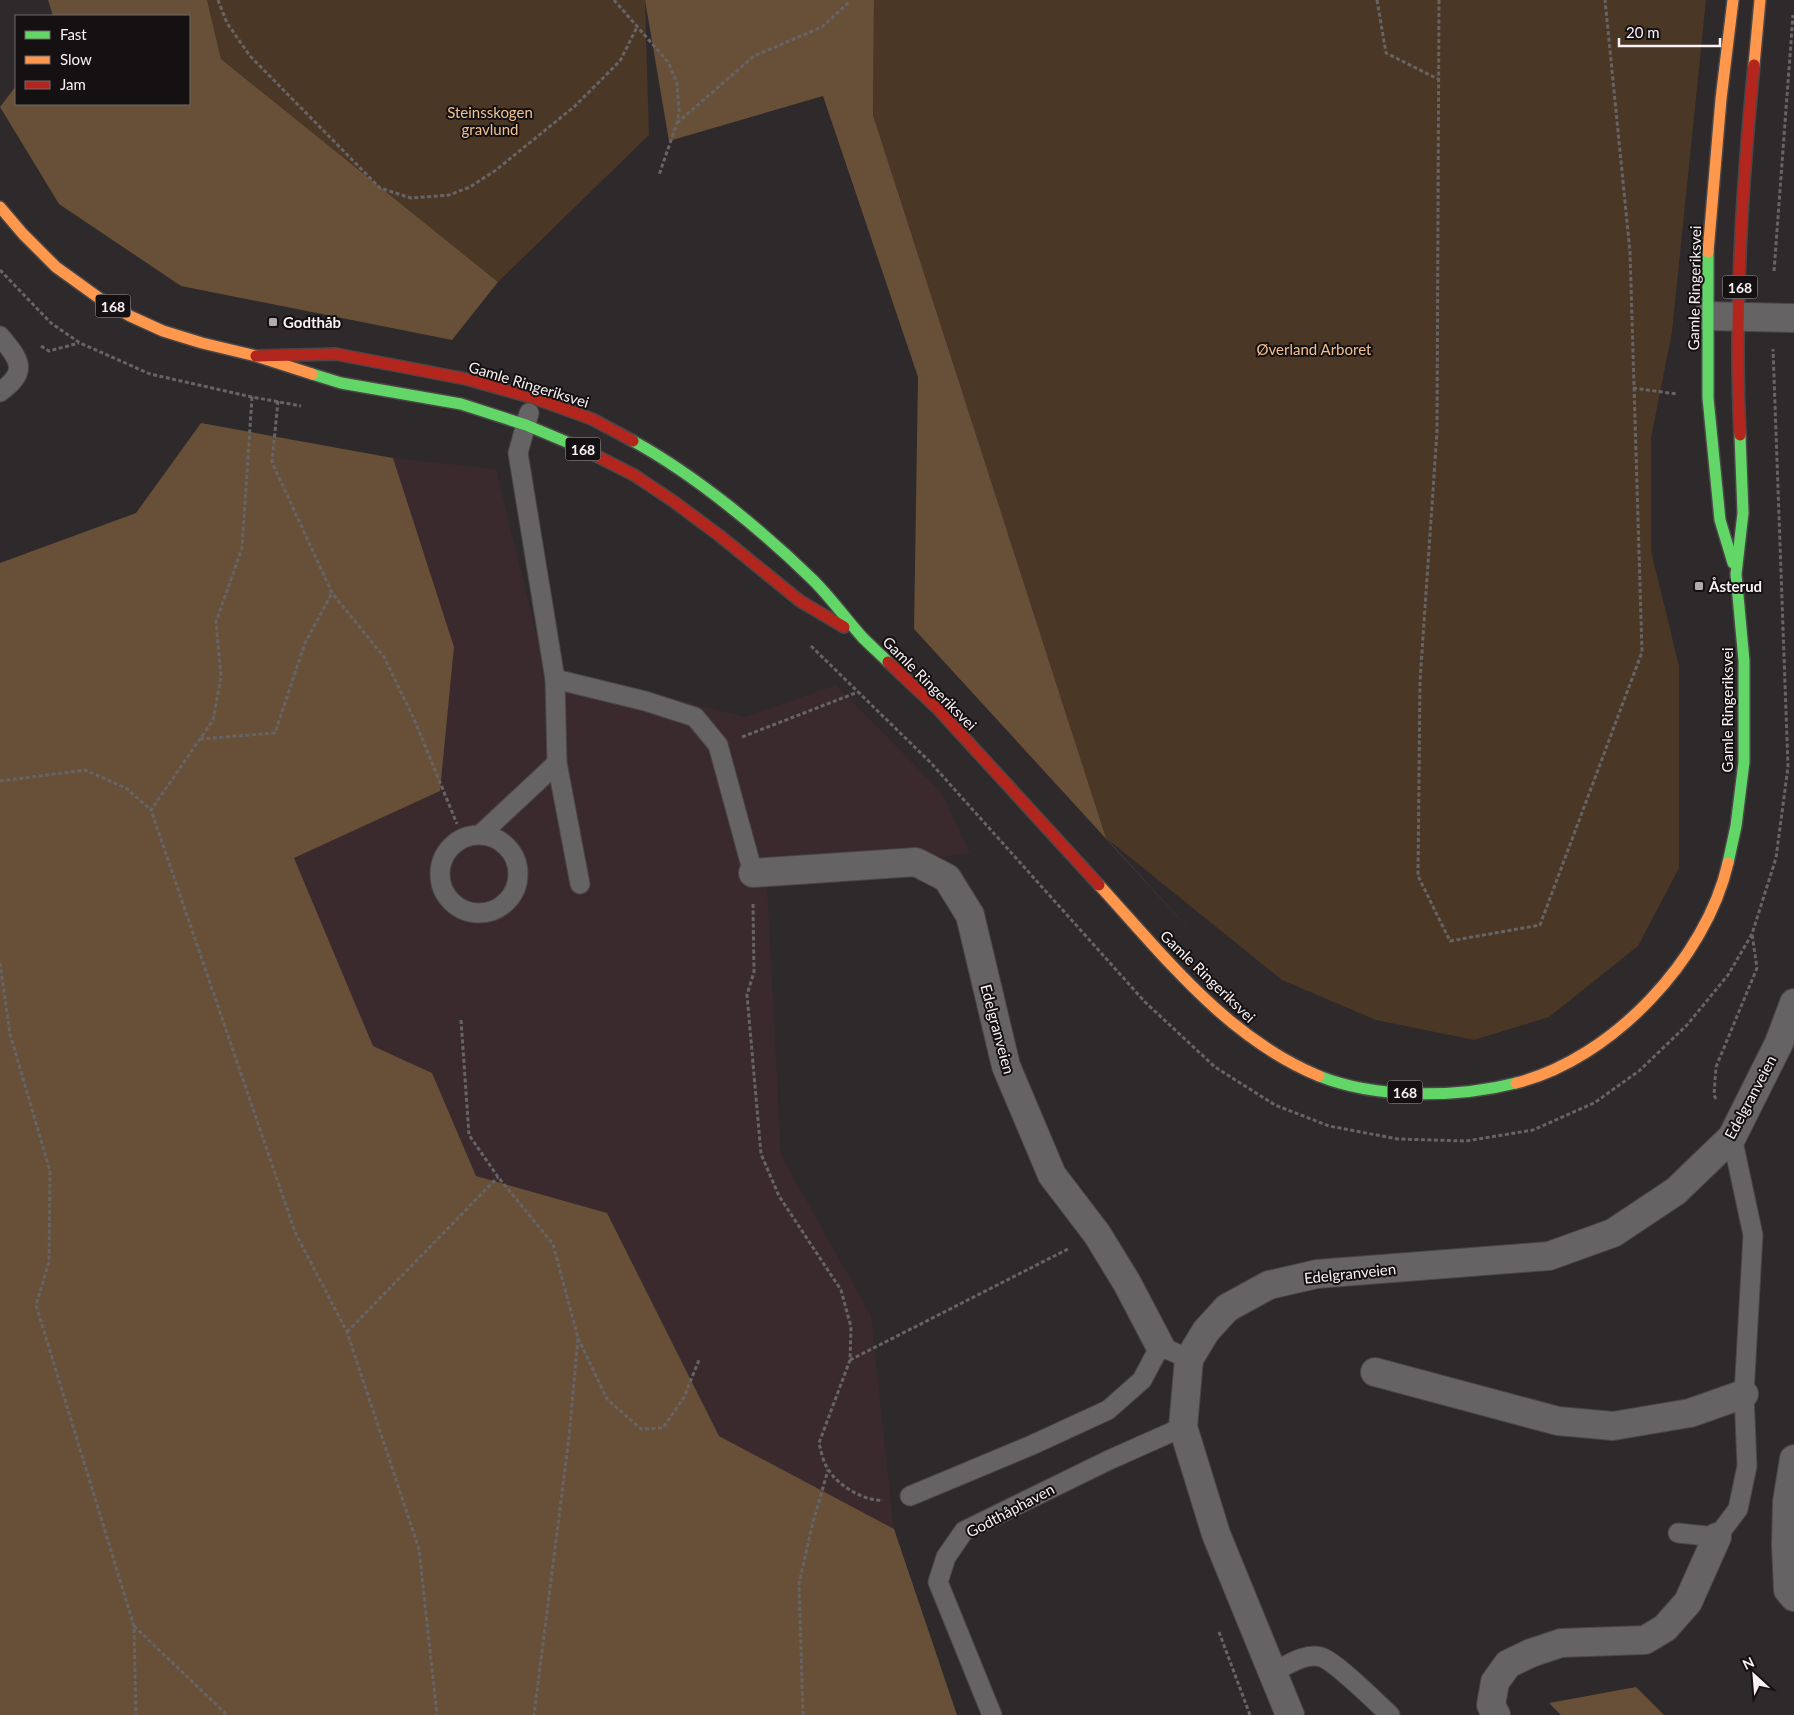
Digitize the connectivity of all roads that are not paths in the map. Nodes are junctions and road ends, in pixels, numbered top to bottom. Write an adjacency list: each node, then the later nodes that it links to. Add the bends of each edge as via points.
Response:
1 (1733, 0): 4 (main road, Gamle Ringeriksvei / 168, via 1708,249)
2 (1760, 0): 5 (main road, Gamle Ringeriksvei / 168, via 1740,237)
3 (0, 207): 8 (main road, Gamle Ringeriksvei / 168, via 56,267 99,298 164,331)
4 (1707, 316): 5 (street); 12 (main road, Gamle Ringeriksvei / 168, via 1708,398 1716,488 1720,520)
5 (1740, 317): 6 (street); 12 (main road, Gamle Ringeriksvei / 168, via 1738,397 1743,512)
6 (1783, 318)
7 (5, 342): 9 (lane, via 19,372 13,383)
8 (256, 356): 10 (main road, Gamle Ringeriksvei / 168, via 336,354 466,379); 11 (main road, Gamle Ringeriksvei / 168, via 341,384 461,404)
9 (0, 392)
10 (534, 398): 11 (lane); 13 (main road, Gamle Ringeriksvei / 168, via 592,419 650,451 713,494 814,581)
11 (526, 425): 13 (main road, Gamle Ringeriksvei / 168, via 634,475 720,536 800,601); 14 (lane, via 518,453)
12 (1736, 574): 13 (main road, Gamle Ringeriksvei / 168, via 1744,661 1744,762 1736,826 1724,874 1693,943 1669,979 1632,1018 1601,1043 1568,1063 1528,1080 1488,1090 1437,1094 1380,1092 1334,1082 1293,1064 1226,1018 1186,979 938,709)
13 (865, 640)
14 (555, 679): 15 (lane); 17 (lane, via 695,717 718,745)
15 (557, 762): 16 (lane); 18 (lane)
16 (481, 834): 16 (lane, via 494,837 514,855 519,868 518,882 505,904 493,911 467,912 447,897 440,873 442,861 448,850 463,839)
17 (753, 874): 21 (street, Edelgranveien, via 916,862 948,878 970,916 1006,1066 1052,1175 1097,1234 1128,1282)
18 (580, 884)
19 (1794, 1003): 20 (street, Edelgranveien, via 1779,1043)
20 (1732, 1137): 22 (street, Edelgranveien, via 1676,1191 1613,1233 1549,1256 1317,1274 1269,1285 1227,1308 1206,1331); 24 (lane, via 1753,1235)
21 (1160, 1346): 22 (lane); 27 (lane, via 1142,1380 1108,1410)
22 (1190, 1359): 25 (street, Edelgranveien)
23 (1375, 1372): 24 (street, via 1558,1421 1612,1426 1690,1413)
24 (1744, 1394): 29 (lane, via 1748,1466 1738,1509)
25 (1183, 1427): 31 (street, Edelgranveien, via 1216,1534); 32 (lane, Godthåphaven, via 964,1531 946,1556 938,1582)
26 (1794, 1459): 30 (street, via 1787,1502 1786,1545 1788,1590)
27 (910, 1496)
28 (1678, 1533): 29 (lane)
29 (1717, 1537): 35 (street, via 1688,1602 1665,1628 1645,1640 1561,1643 1523,1656 1508,1664 1495,1682 1491,1705)
30 (1794, 1597)
31 (1273, 1672): 33 (street, Edelgranveien); 34 (lane, via 1299,1660 1321,1657)
32 (992, 1715)
33 (1290, 1715)
34 (1390, 1715)
35 (1496, 1715)

